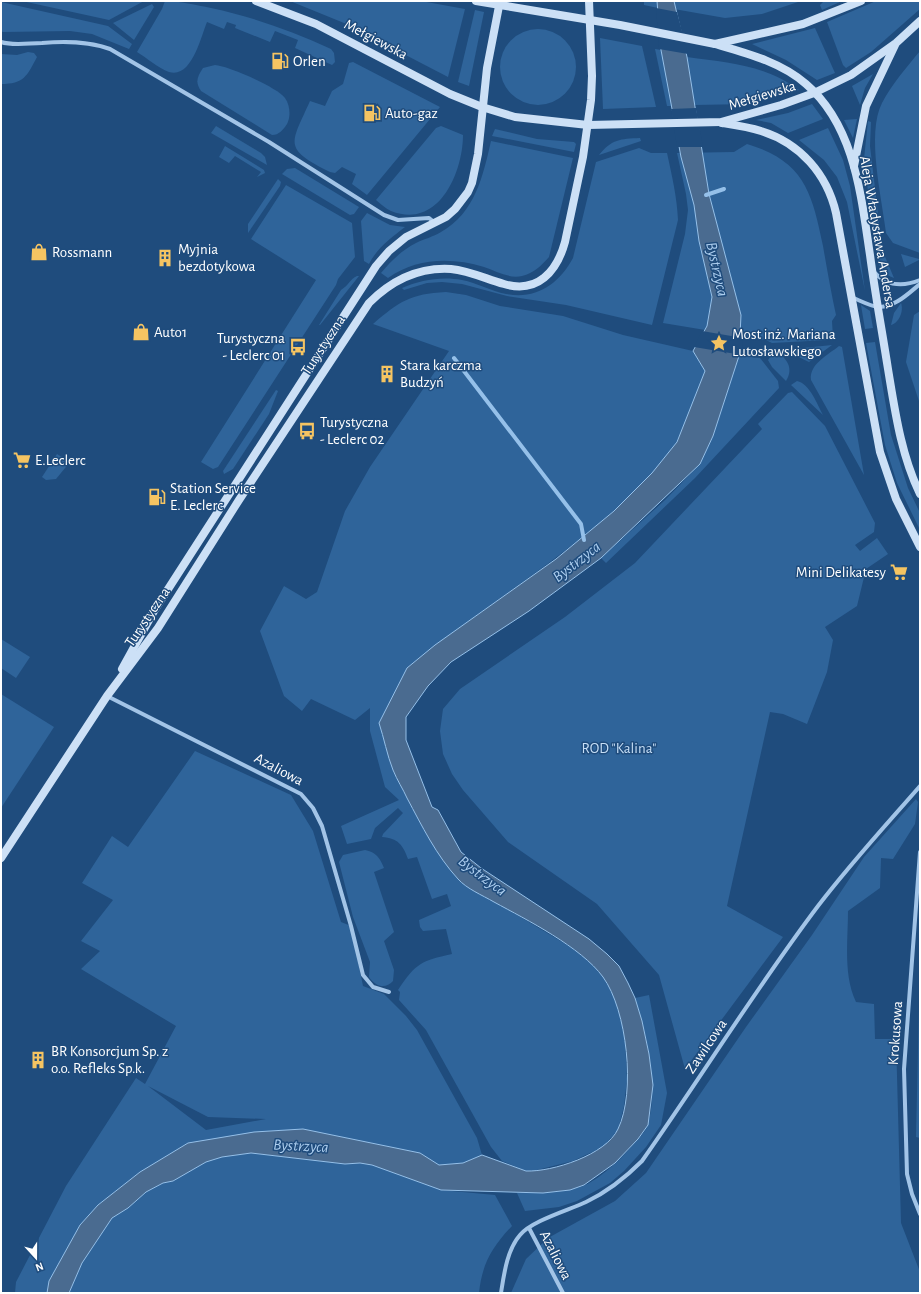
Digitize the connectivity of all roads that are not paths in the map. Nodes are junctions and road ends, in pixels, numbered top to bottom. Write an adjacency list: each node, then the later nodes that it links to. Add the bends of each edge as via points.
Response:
1 (256, 1): 12 (main road, Mełgiewska, via 316,24 450,94)
2 (476, 1): 5 (main road)
3 (589, 1): 6 (main road, Turystyczna)
4 (861, 1): 10 (main road, via 803,24)
5 (499, 3): 6 (main road); 12 (main road, Turystyczna)
6 (589, 20): 10 (main road); 14 (main road, Turystyczna, via 592,76)
7 (920, 21): 9 (main road, Mełgiewska)
8 (1, 42): 16 (street, via 78,42 110,49 270,142 384,215 398,220 429,218)
9 (896, 43): 11 (main road, Mełgiewska, via 851,75); 15 (main road, via 866,106)
10 (715, 44): 11 (main road, Aleja Władysława Andersa, via 752,55 783,69 798,78)
11 (814, 93): 13 (main road, Mełgiewska); 15 (main road, Aleja Władysława Andersa, via 834,120 849,149)
12 (482, 107): 14 (main road, Mełgiewska, via 519,118); 16 (main road, Turystyczna, via 478,154 472,184 455,209)
13 (720, 122): 14 (main road, Mełgiewska); 20 (main road, via 760,130 777,138 796,148 816,168 827,186 834,206)
14 (588, 125): 24 (main road, Turystyczna, via 565,242 558,262 551,272 533,284 514,286 463,271 428,270 405,277 377,295 353,325 158,628)
15 (854, 167): 17 (main road, Aleja Władysława Andersa, via 860,189)
16 (435, 224): 24 (main road, Turystyczna, via 399,242 376,266 154,611)
17 (872, 270): 18 (street, via 879,278 889,283 911,284); 21 (main road, Aleja Władysława Andersa)
18 (920, 280)
19 (920, 284): 21 (street, via 893,303)
20 (851, 297): 21 (street); 23 (main road, via 883,464 898,504)
21 (878, 307): 22 (main road, Aleja Władysława Andersa, via 900,434)
22 (920, 494)
23 (920, 547)
24 (108, 696): 27 (main road, Turystyczna); 28 (street, Azaliowa, via 301,794 313,808 322,826 363,975 373,987)
25 (920, 786): 30 (street, Zawilcowa, via 818,906 642,1160 626,1177 605,1191)
26 (920, 852): 29 (street, Krokusowa, via 904,1069 907,1174)
27 (1, 858)
28 (389, 992)
29 (920, 1214)
30 (529, 1228): 31 (street, Zawilcowa, via 520,1235 511,1252); 32 (street, Azaliowa)
31 (501, 1293)
32 (563, 1293)

